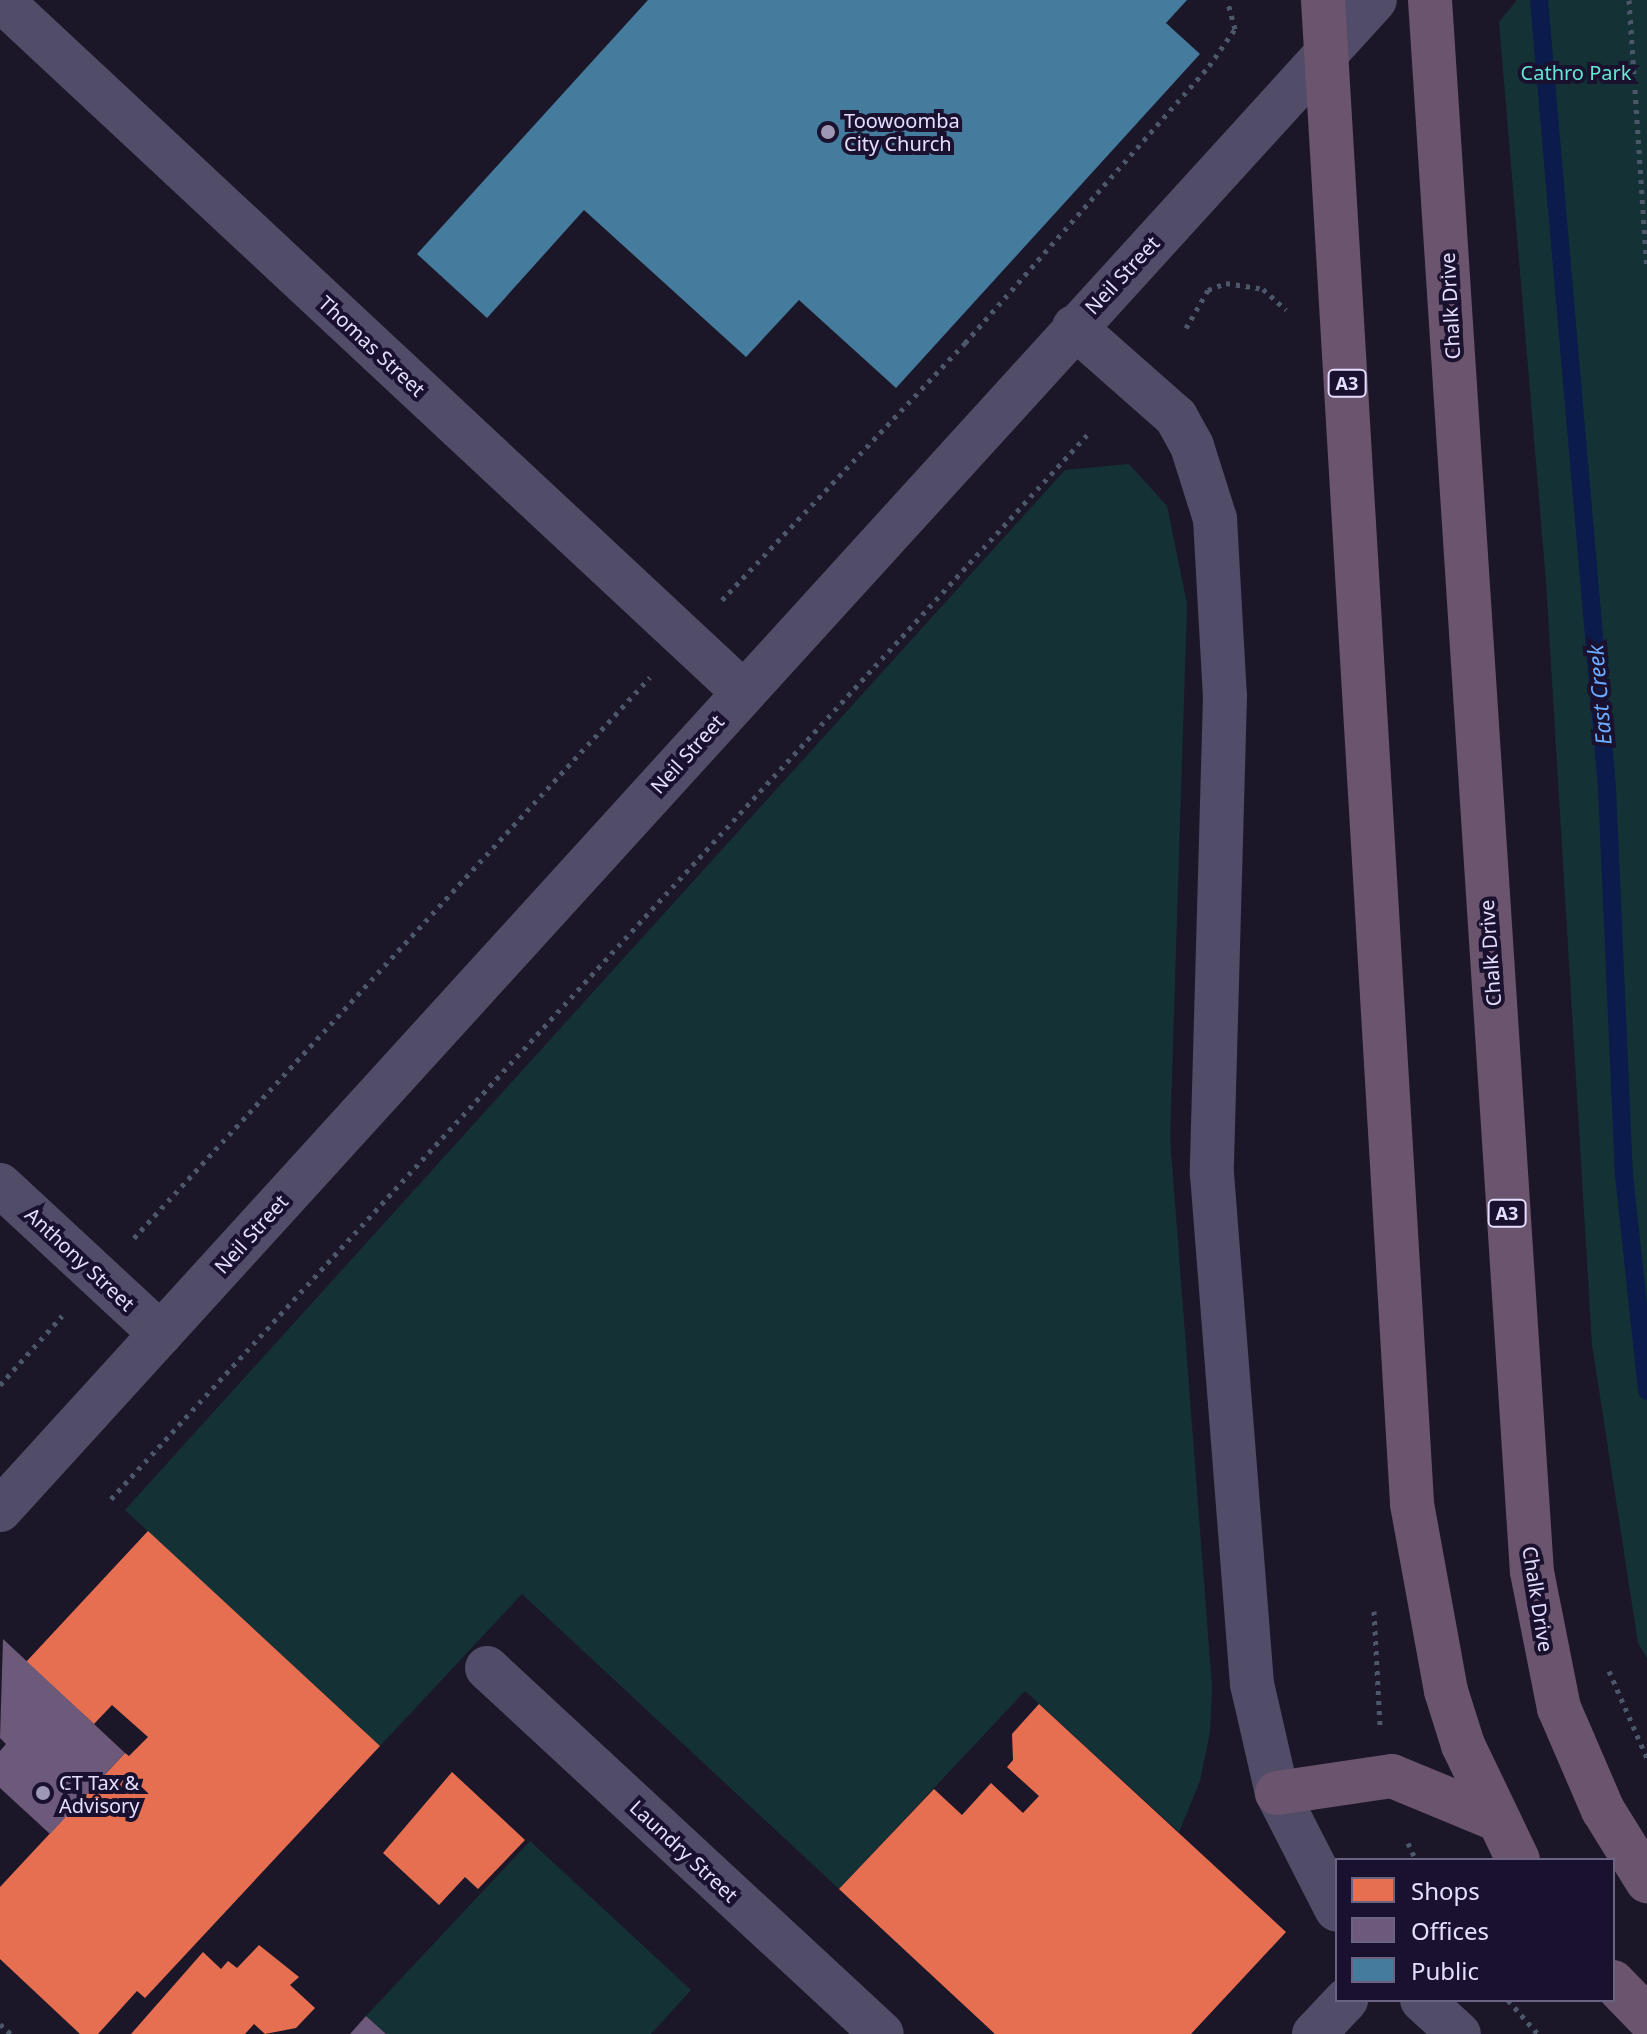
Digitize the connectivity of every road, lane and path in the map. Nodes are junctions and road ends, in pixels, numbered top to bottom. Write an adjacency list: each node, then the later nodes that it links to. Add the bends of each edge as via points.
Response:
1 (1, 0): 11 (street, Thomas Street)
2 (1227, 0): 11 (path, via 1235,29 1209,66 965,343)
3 (1323, 0): 7 (highway, A3)
4 (1375, 0): 7 (street, Neil Street)
5 (1430, 0): 23 (highway, Chalk Drive / A3, via 1532,1572 1559,1708 1603,1810)
6 (1629, 0): 8 (path)
7 (1324, 55): 9 (street, Neil Street); 21 (highway, A3, via 1412,1504 1446,1691 1463,1745)
8 (1647, 268)
9 (1074, 327): 12 (street, Neil Street); 20 (street, via 1176,417 1192,446 1215,519 1225,696 1212,1174 1252,1684)
10 (1089, 433): 17 (path)
11 (685, 639): 12 (street, Thomas Street); 14 (path)
12 (743, 692): 15 (street, Neil Street)
13 (0, 1185): 14 (street, Anthony Street)
14 (98, 1276): 15 (street, Anthony Street); 16 (path)
15 (161, 1334): 18 (street, Neil Street)
16 (0, 1385)
17 (111, 1499)
18 (0, 1510)
19 (487, 1668): 32 (street, Laundry Street)
20 (1277, 1793): 21 (highway, via 1392,1776); 24 (street)
21 (1498, 1820): 22 (highway, A3)
22 (1517, 1858)
23 (1647, 1881)
24 (1335, 1906)
25 (1615, 1984): 29 (highway)
26 (1344, 2002): 33 (street)
27 (1424, 2002): 34 (street)
28 (1510, 2002): 35 (path)
29 (1647, 2017)
30 (0, 2024): 31 (path)
31 (11, 2034)
32 (882, 2034)
33 (1314, 2034)
34 (1459, 2034)
35 (1538, 2034)

